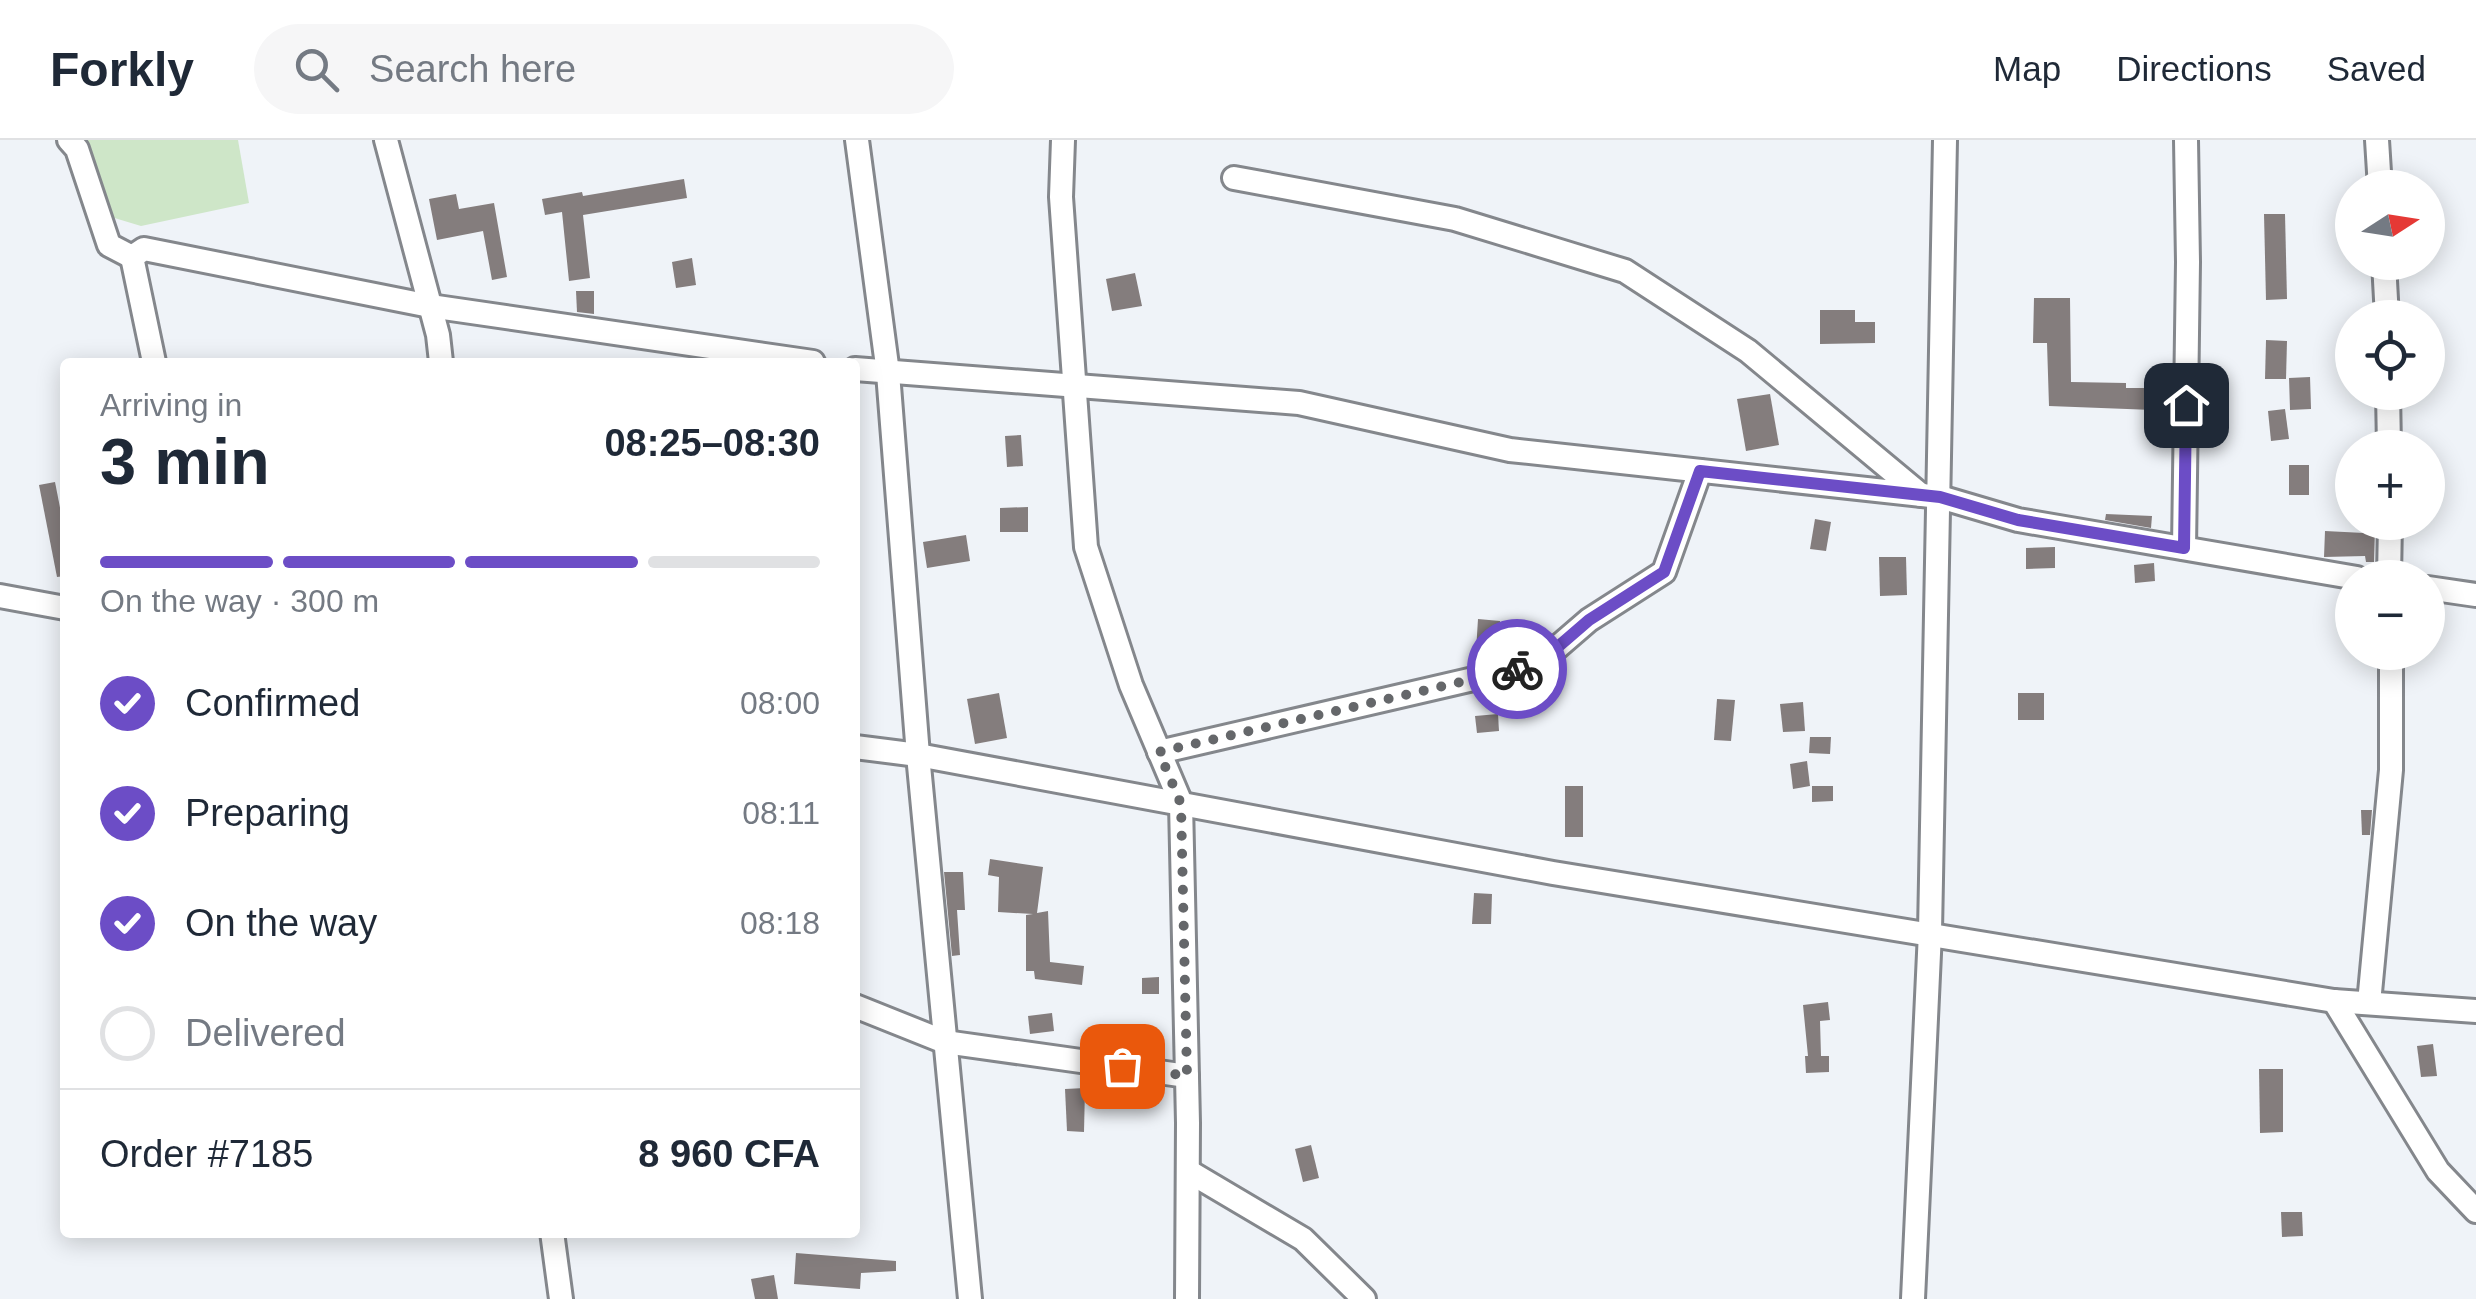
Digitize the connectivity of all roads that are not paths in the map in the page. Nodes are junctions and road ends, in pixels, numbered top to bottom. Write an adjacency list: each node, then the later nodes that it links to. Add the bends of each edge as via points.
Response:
1 (69, 140): 10 (street, via 109,244)
2 (386, 140): 11 (street)
3 (856, 140): 16 (street)
4 (1063, 140): 17 (street)
5 (1945, 140): 19 (street)
6 (2186, 140): 20 (street)
7 (2377, 140): 8 (street)
8 (2379, 170)
9 (1234, 178): 19 (street, via 1455,219 1625,270 1748,351)
10 (132, 256): 11 (street, via 144,249); 12 (street)
11 (430, 306): 13 (street); 14 (street)
12 (153, 358)
13 (440, 358)
14 (787, 358)
15 (860, 369): 16 (street)
16 (888, 374): 17 (street); 29 (street)
17 (1075, 387): 18 (street, via 1299,404 1510,450); 28 (street, via 1086,547)
18 (1700, 471): 19 (street); 28 (street, via 1664,572 1589,620 1538,664)
19 (1930, 496): 20 (street, via 2018,520); 31 (street)
20 (2184, 548): 21 (street)
21 (2335, 574)
22 (2445, 590): 23 (street)
23 (2476, 595)
24 (0, 596): 25 (street)
25 (60, 607)
26 (2391, 670): 33 (street, via 2391,770)
27 (860, 748): 29 (street)
28 (1159, 752): 30 (street)
29 (918, 755): 30 (street); 36 (street)
30 (1181, 804): 31 (street, via 1553,873); 37 (street)
31 (1930, 932): 32 (street); 45 (street)
32 (2334, 1001): 33 (street); 39 (street, via 2438,1171)
33 (2370, 1003): 35 (street)
34 (860, 1008): 36 (street)
35 (2476, 1011)
36 (945, 1042): 37 (street); 42 (street)
37 (1187, 1076): 38 (street)
38 (1188, 1172): 43 (street); 44 (street, via 1303,1239)
39 (2476, 1212)
40 (553, 1238): 41 (street)
41 (561, 1299)
42 (970, 1299)
43 (1187, 1299)
44 (1364, 1299)
45 (1913, 1299)

